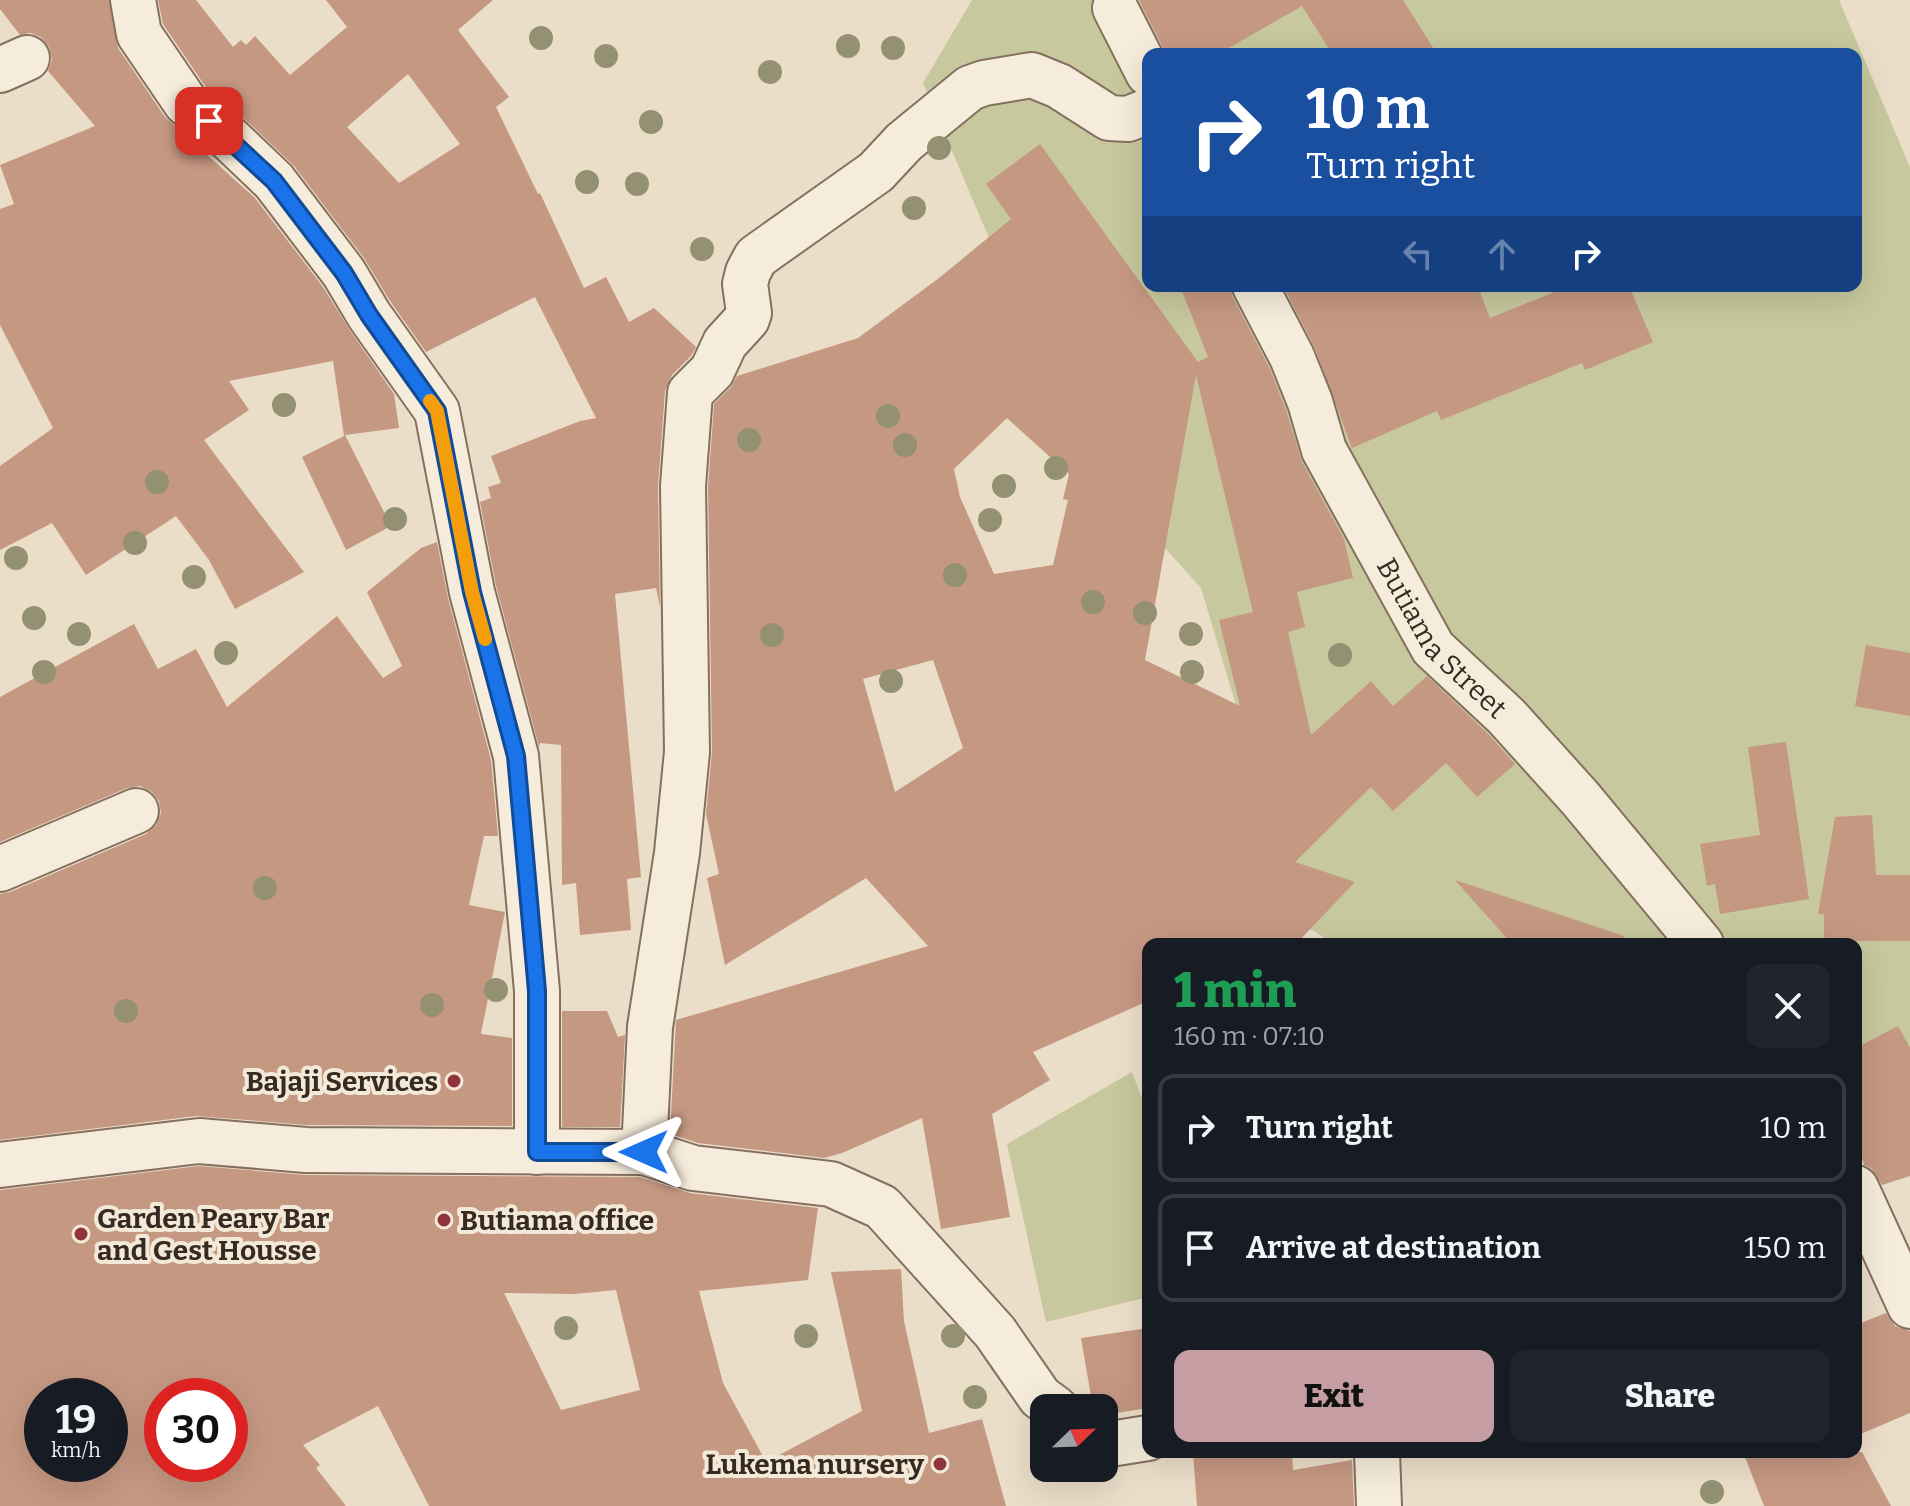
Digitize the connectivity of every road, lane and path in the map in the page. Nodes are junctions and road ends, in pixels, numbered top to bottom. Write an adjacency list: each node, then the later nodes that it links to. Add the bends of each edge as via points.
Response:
1 (133, 0): 9 (street, via 139,34 186,103 274,181 437,411 472,592 516,756 537,991)
2 (1115, 8): 3 (street)
3 (1142, 61)
4 (1142, 113): 10 (street, via 1109,118 1032,75 970,88 876,172 756,257 748,272 747,319 725,343 712,371 690,393 683,486 687,752 650,1027)
5 (1258, 292): 8 (street, Butiama Street, via 1292,357 1324,450 1433,648 1527,739)
6 (136, 811): 7 (street)
7 (0, 869)
8 (1696, 938)
9 (537, 1152): 10 (street); 11 (street, via 306,1150 199,1141)
10 (644, 1152): 14 (street, via 693,1168 831,1184 882,1207 995,1332)
11 (0, 1165)
12 (1862, 1201): 13 (street)
13 (1910, 1306)
14 (1038, 1394)
15 (1142, 1439): 16 (street)
16 (1118, 1443)
17 (1377, 1458): 18 (street)
18 (1379, 1506)

